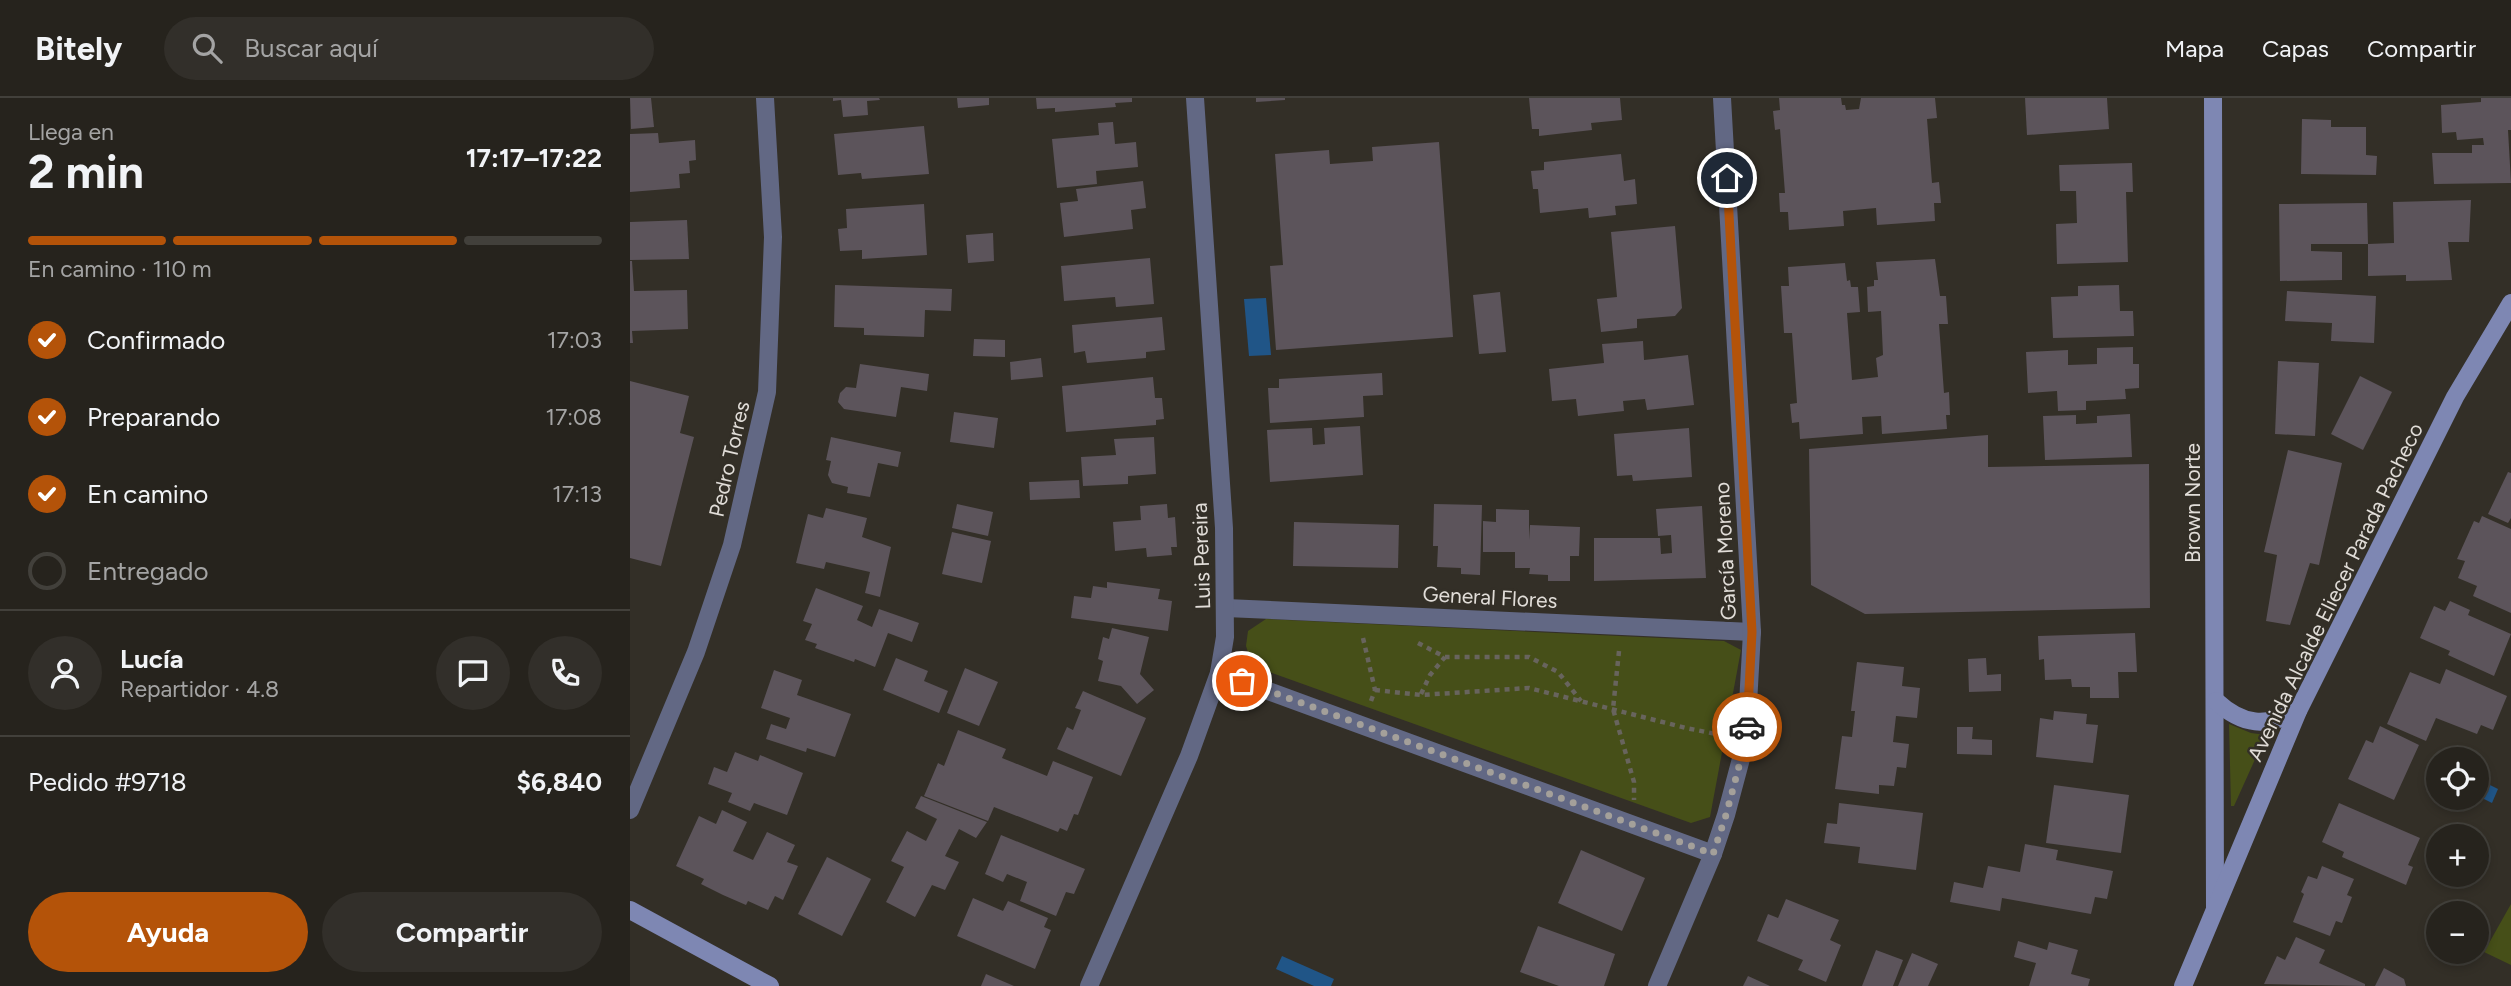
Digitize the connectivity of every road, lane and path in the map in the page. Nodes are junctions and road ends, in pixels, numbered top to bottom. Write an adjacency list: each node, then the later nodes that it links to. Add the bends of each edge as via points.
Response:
1 (765, 98): 21 (street, Pedro Torres, via 773,237 767,392 732,545 696,652)
2 (1195, 98): 6 (street, Luis Pereira)
3 (1722, 98): 10 (street, García Moreno)
4 (2213, 98): 16 (street, Brown Norte)
5 (2511, 303): 18 (street, Avenida Alcalde Eliecer Parada Pacheco, via 2455,397)
6 (1226, 607): 7 (street, General Flores); 12 (street, Luis Pereira)
7 (1356, 614): 8 (street, General Flores); 13 (path)
8 (1402, 616): 9 (street, General Flores); 11 (path, via 1421,646)
9 (1622, 626): 10 (street, General Flores); 17 (path)
10 (1752, 632): 20 (street, García Moreno)
11 (1445, 657): 14 (path); 15 (path, via 1529,657 1558,672)
12 (1219, 673): 19 (street); 27 (street, Luis Pereira, via 1189,756)
13 (1375, 690): 14 (path); 19 (path)
14 (1421, 695): 15 (path, via 1529,688)
15 (1582, 701): 17 (path)
16 (2216, 701): 18 (street, via 2228,712 2259,723 2280,721); 24 (street, Brown Norte)
17 (1614, 709): 20 (path); 22 (path, via 1634,782)
18 (2298, 711): 24 (street, Avenida Alcalde Eliecer Parada Pacheco)
19 (1363, 725): 22 (street)
20 (1746, 740): 23 (street, García Moreno)
21 (630, 810)
22 (1635, 825): 23 (street)
23 (1713, 854): 28 (street, García Moreno)
24 (2216, 908): 29 (street, Avenida Alcalde Eliecer Parada Pacheco)
25 (630, 910): 26 (street)
26 (770, 986)
27 (1089, 986)
28 (1657, 986)
29 (2183, 986)

